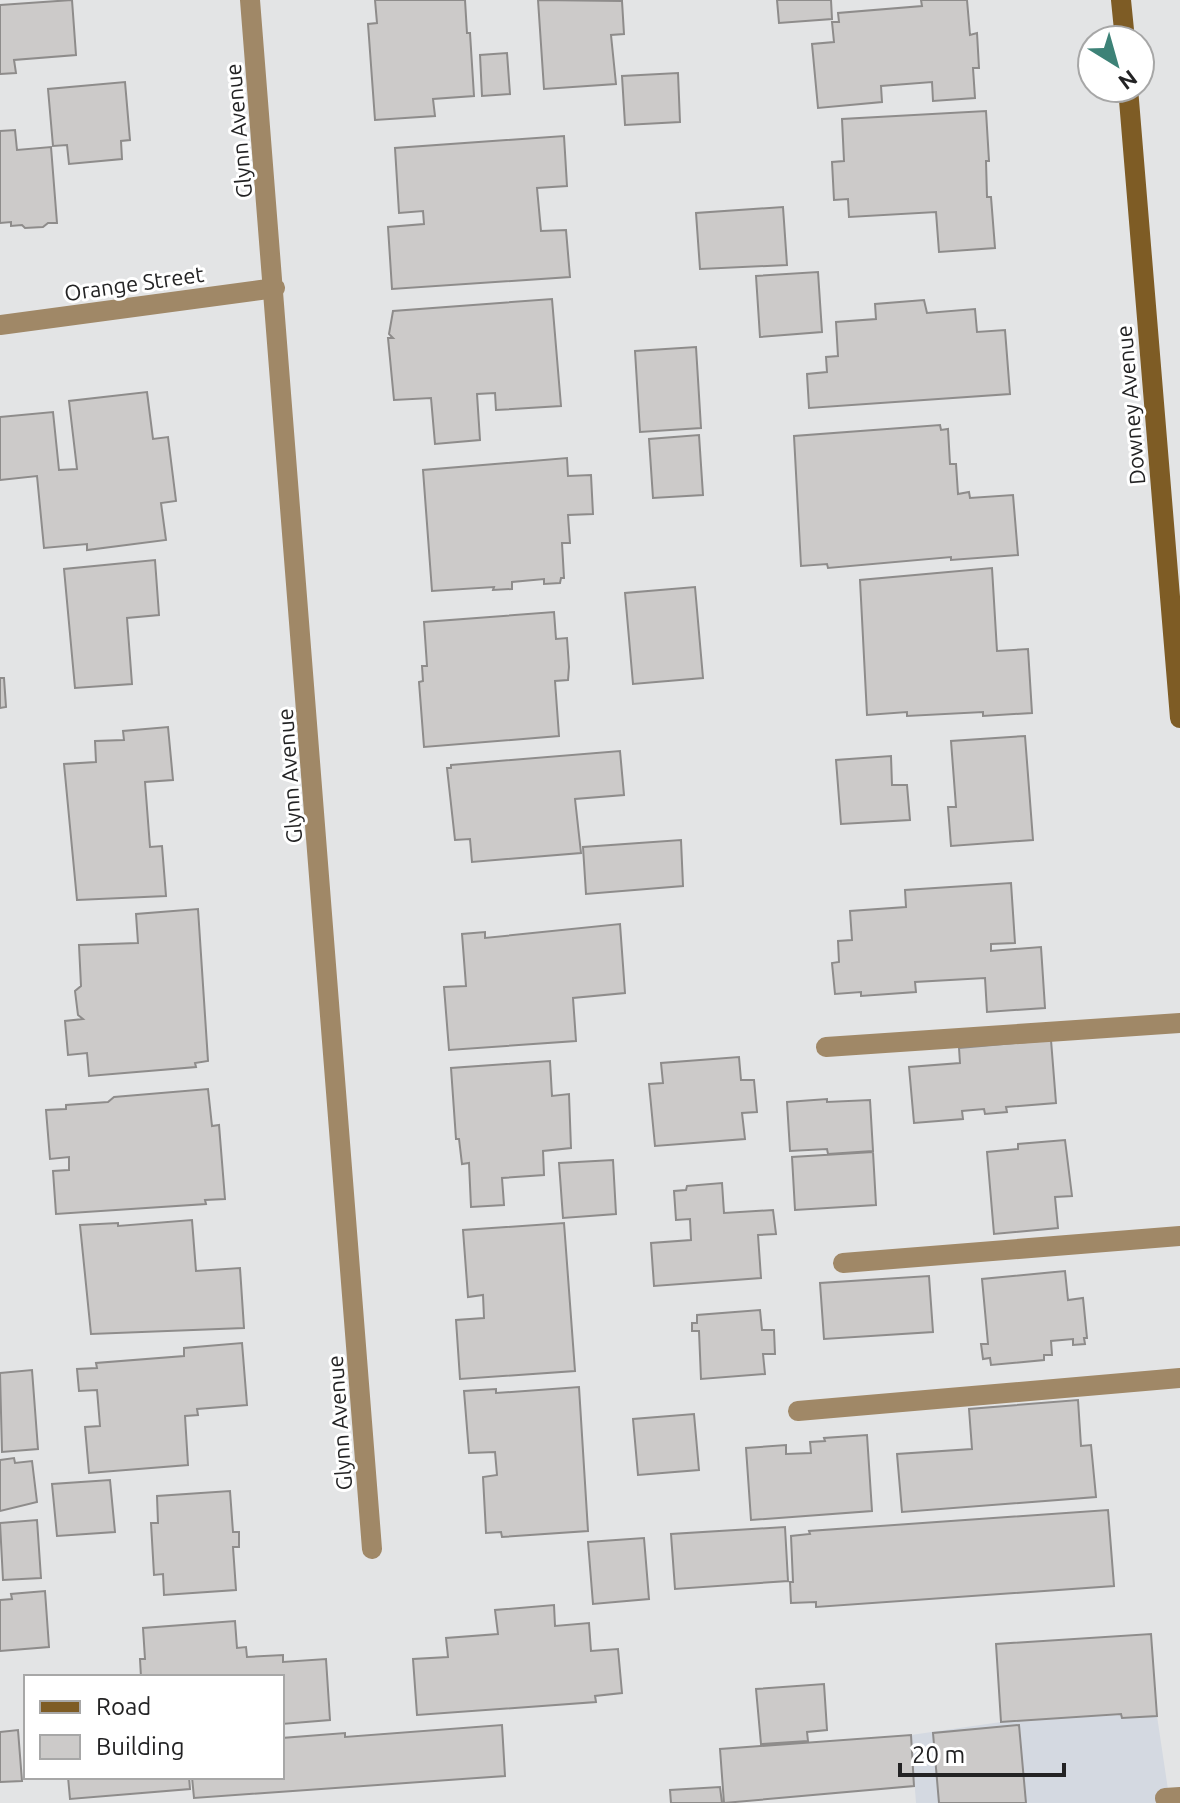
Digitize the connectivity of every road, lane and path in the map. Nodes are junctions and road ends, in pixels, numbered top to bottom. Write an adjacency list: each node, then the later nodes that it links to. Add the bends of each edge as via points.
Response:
1 (250, 0): 5 (street, Glynn Avenue)
2 (1121, 0): 3 (main road)
3 (1123, 24)
4 (1129, 104): 7 (main road, Downey Avenue)
5 (275, 288): 6 (street, Orange Street); 14 (street, Glynn Avenue)
6 (0, 325)
7 (1180, 718)
8 (1180, 1023): 9 (street)
9 (826, 1047)
10 (1180, 1236): 11 (street)
11 (843, 1263)
12 (1180, 1378): 13 (street)
13 (798, 1411)
14 (372, 1549)

